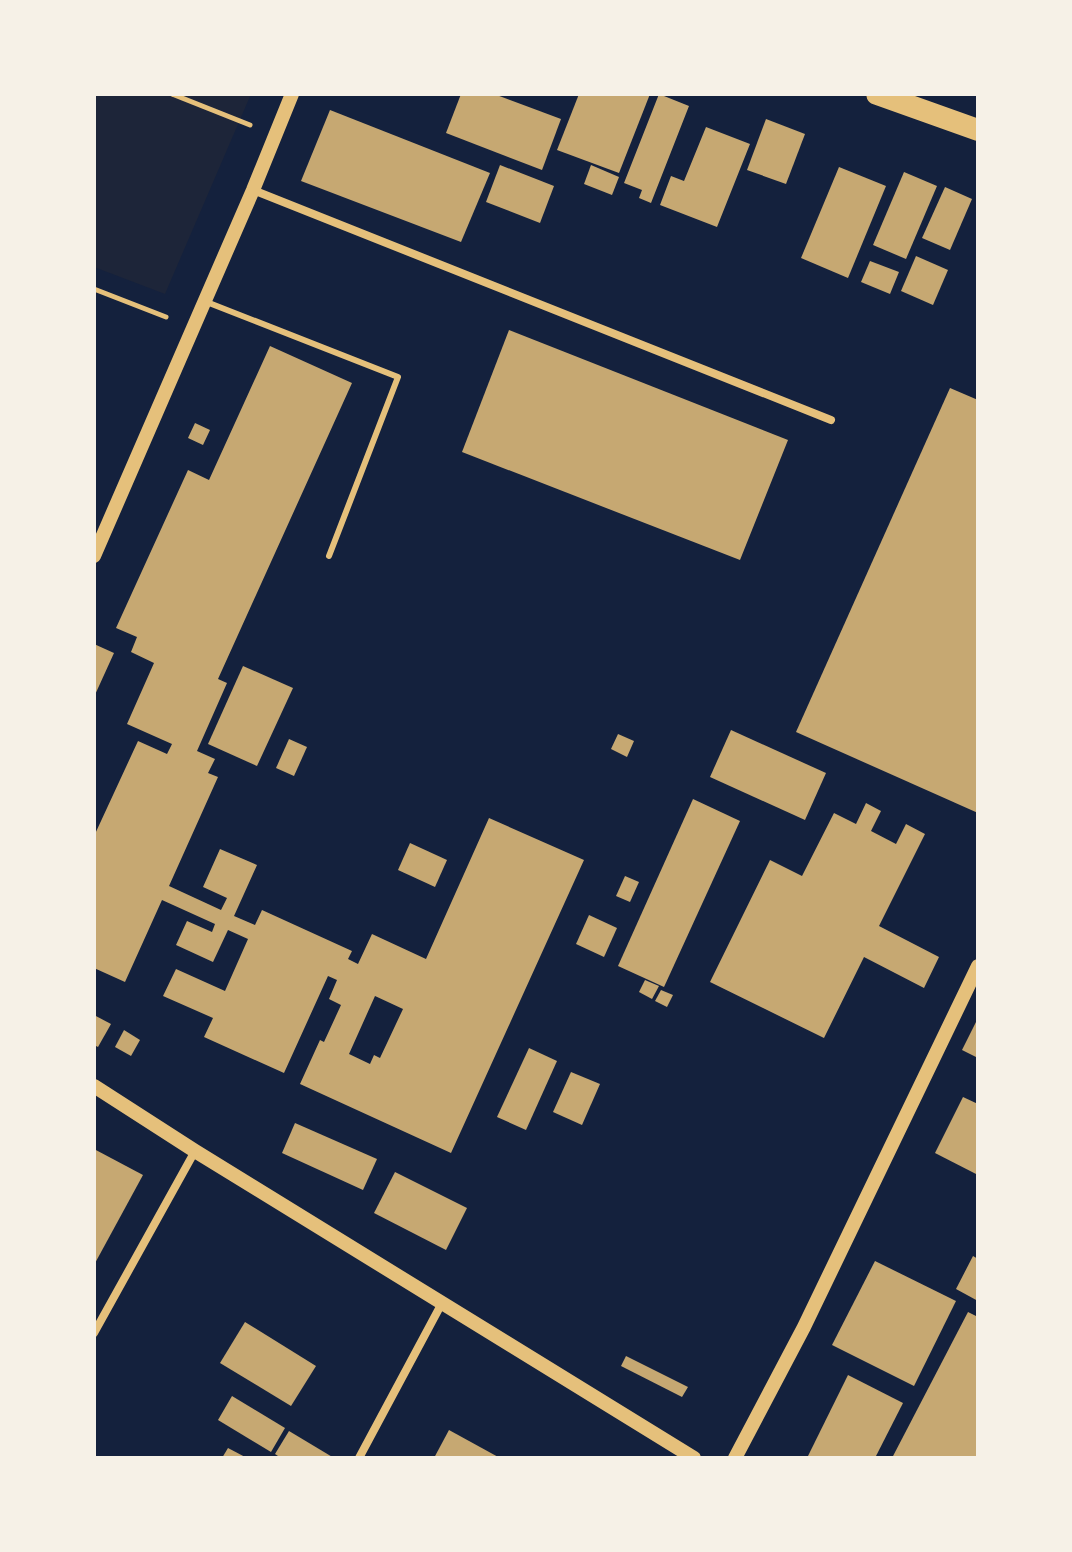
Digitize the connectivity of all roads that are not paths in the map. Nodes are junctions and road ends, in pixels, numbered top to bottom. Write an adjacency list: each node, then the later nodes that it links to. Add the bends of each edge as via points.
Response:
1 (292, 94): 4 (street)
2 (877, 94): 3 (highway)
3 (978, 130)
4 (253, 190): 5 (street); 6 (street)
5 (204, 301): 7 (street); 8 (lane, via 398,377)
6 (831, 420)
7 (94, 556)
8 (329, 556)
9 (976, 974): 16 (street)
10 (94, 1086): 11 (street)
11 (195, 1151): 12 (street); 13 (street)
12 (442, 1303): 14 (street); 15 (street)
13 (94, 1333)
14 (359, 1458)
15 (694, 1458)
16 (735, 1458)

